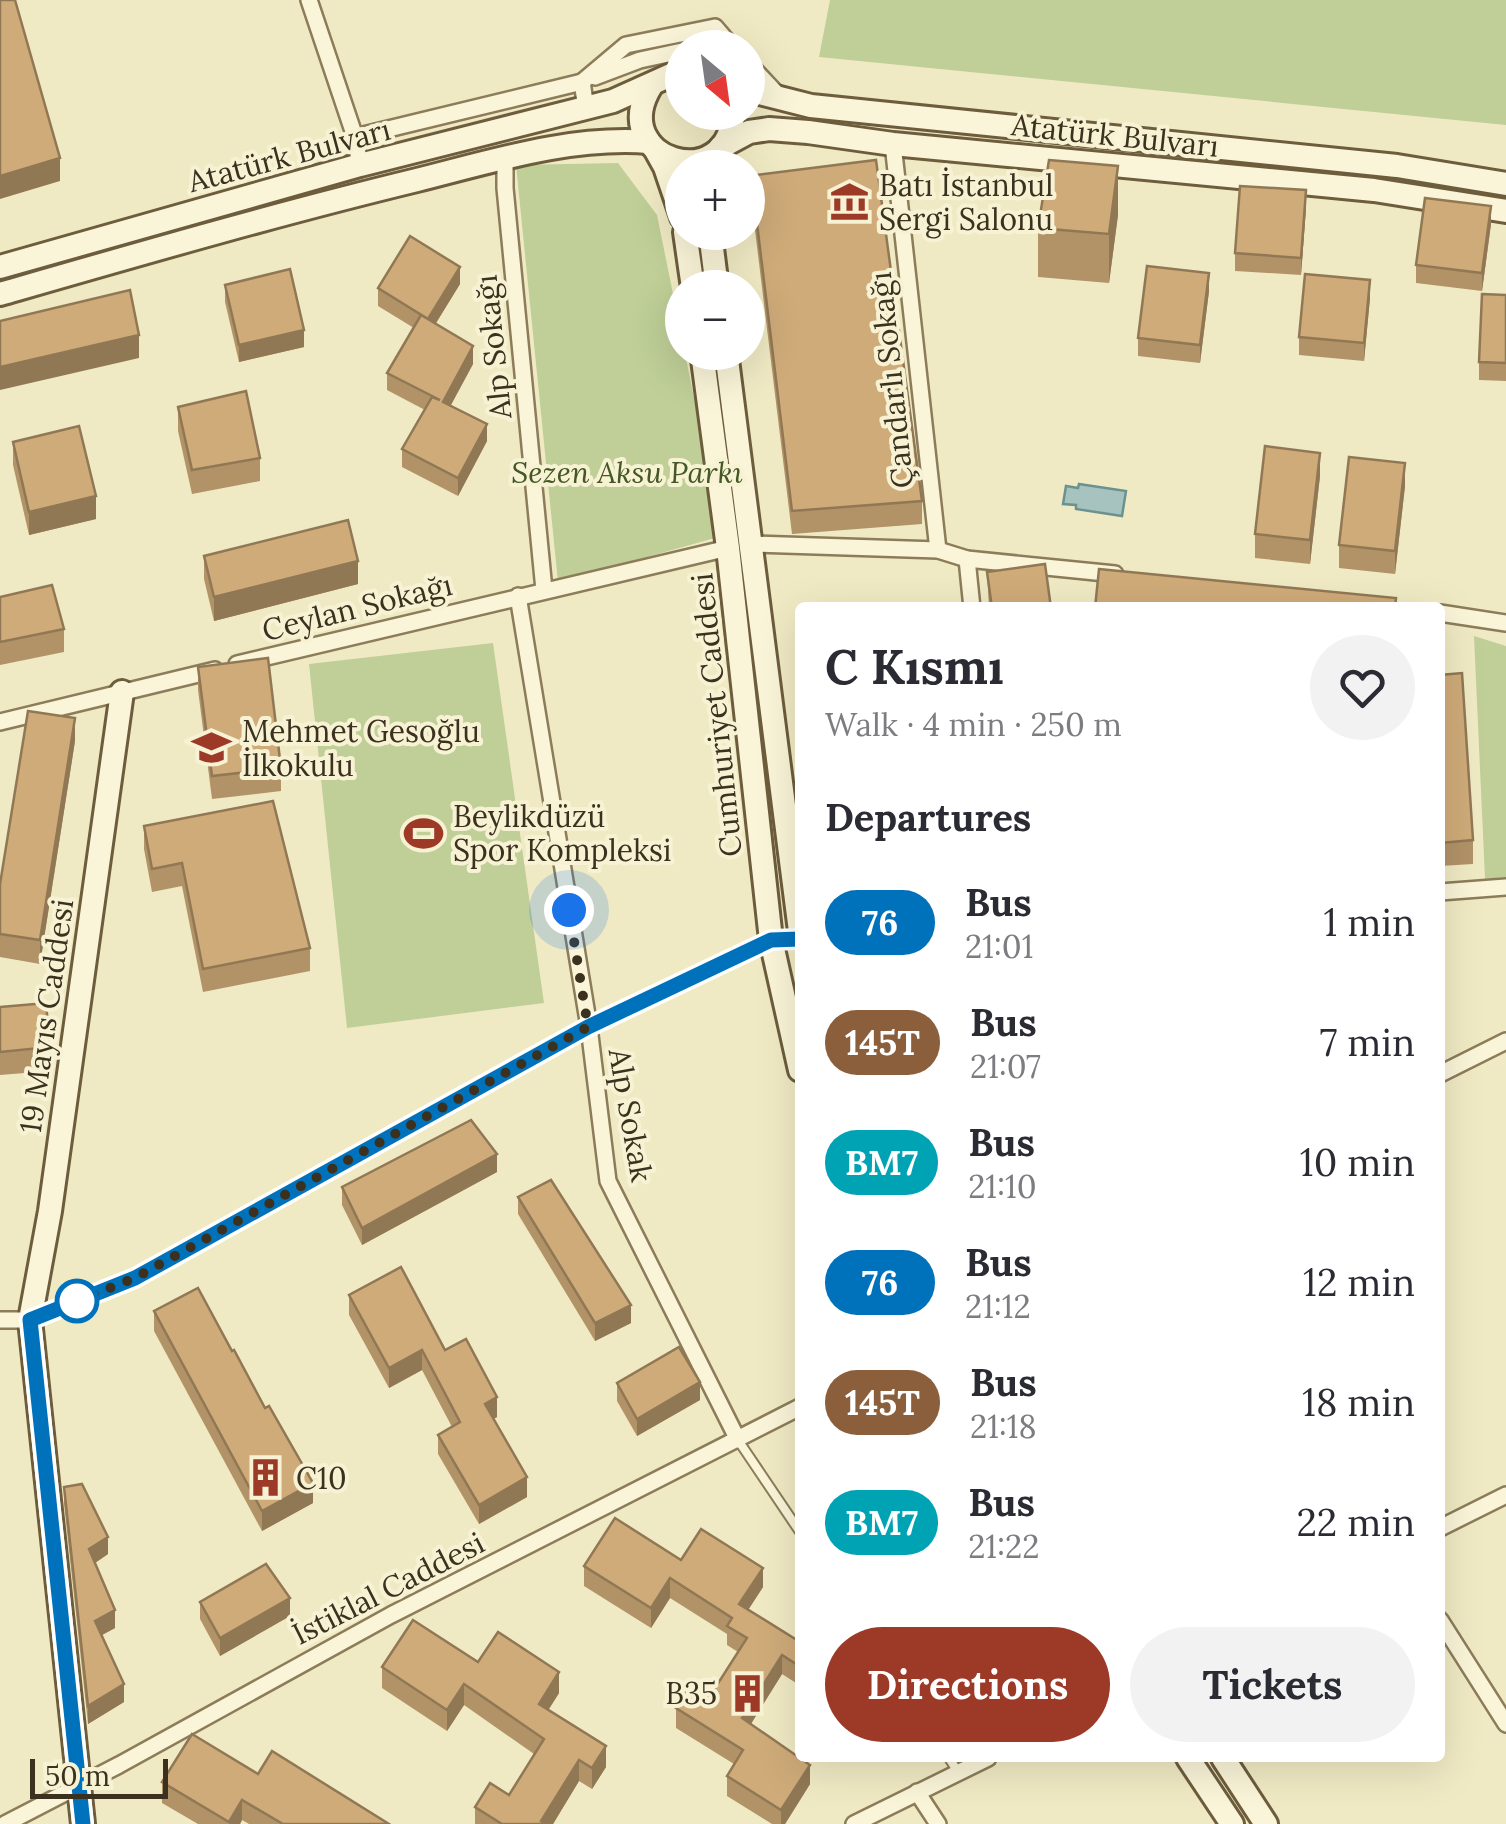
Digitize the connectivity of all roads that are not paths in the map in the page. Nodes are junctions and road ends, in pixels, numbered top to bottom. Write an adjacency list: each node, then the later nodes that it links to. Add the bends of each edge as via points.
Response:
1 (309, 0): 11 (street)
2 (665, 37): 5 (street, via 626,44)
3 (665, 55): 5 (street)
4 (665, 79): 7 (main road, Atatürk Bulvarı)
5 (582, 82): 10 (street); 11 (street)
6 (765, 82): 9 (street)
7 (652, 86): 10 (main road, Atatürk Bulvarı); 13 (main road, via 641,120)
8 (765, 94): 9 (main road)
9 (780, 98): 19 (main road, via 1397,166)
10 (586, 108): 17 (main road, Atatürk Bulvarı)
11 (354, 137): 17 (street)
12 (892, 144): 14 (main road, Atatürk Bulvarı, via 769,130 749,132); 20 (main road, Atatürk Bulvarı, via 1374,190); 26 (street, Çandarlı Sokağı)
13 (652, 146): 15 (main road, Atatürk Bulvarı); 16 (main road, Atatürk Bulvarı, via 601,140); 18 (main road)
14 (723, 150)
15 (665, 154)
16 (505, 158): 22 (main road, Atatürk Bulvarı); 29 (street, Alp Sokağı)
17 (360, 165): 21 (main road, Atatürk Bulvarı)
18 (665, 177)
19 (1506, 184)
20 (1506, 211)
21 (0, 267)
22 (0, 294)
23 (706, 370): 25 (main road, Cumhuriyet Caddesi)
24 (727, 370): 25 (main road, Cumhuriyet Caddesi)
25 (740, 546): 26 (street, Ceylan Sokağı); 29 (street, Ceylan Sokağı); 38 (main road, Cumhuriyet Caddesi); 40 (main road, Cumhuriyet Caddesi)
26 (938, 550): 27 (street, Ceylan Sokağı)
27 (967, 560): 28 (street, Ceylan Sokağı); 31 (street)
28 (1138, 576)
29 (544, 590): 30 (street, Ceylan Sokağı)
30 (518, 596): 34 (street, Ceylan Sokağı); 41 (street, Alp Sokak)
31 (971, 602)
32 (1445, 615): 33 (street)
33 (1506, 623)
34 (122, 692): 35 (street, Ceylan Sokağı); 46 (main road, 19 Mayıs Caddesi)
35 (0, 722)
36 (1506, 888): 37 (street)
37 (1445, 892)
38 (795, 899)
39 (795, 939): 40 (main road)
40 (771, 940): 41 (street); 43 (main road, Cumhuriyet Caddesi)
41 (588, 1027): 46 (street, via 135,1278); 48 (street, Alp Sokak, via 608,1182)
42 (1506, 1040): 44 (street)
43 (795, 1048)
44 (1445, 1071)
45 (0, 1320): 46 (street)
46 (30, 1320): 57 (main road, 19 Mayıs Caddesi)
47 (795, 1411): 48 (street, İstiklal Caddesi)
48 (738, 1440): 50 (lane); 57 (street, İstiklal Caddesi, via 391,1615)
49 (1506, 1494): 51 (street)
50 (795, 1525)
51 (1445, 1525)
52 (1445, 1628): 53 (street)
53 (1506, 1724)
54 (1191, 1762): 63 (main road)
55 (1227, 1762): 64 (main road)
56 (954, 1765): 58 (street)
57 (77, 1786): 59 (street, İstiklal Caddesi); 60 (main road, 19 Mayıs Caddesi)
58 (917, 1792): 61 (street); 62 (street)
59 (5, 1824)
60 (83, 1824)
61 (854, 1824)
62 (938, 1824)
63 (1232, 1824)
64 (1266, 1824)

